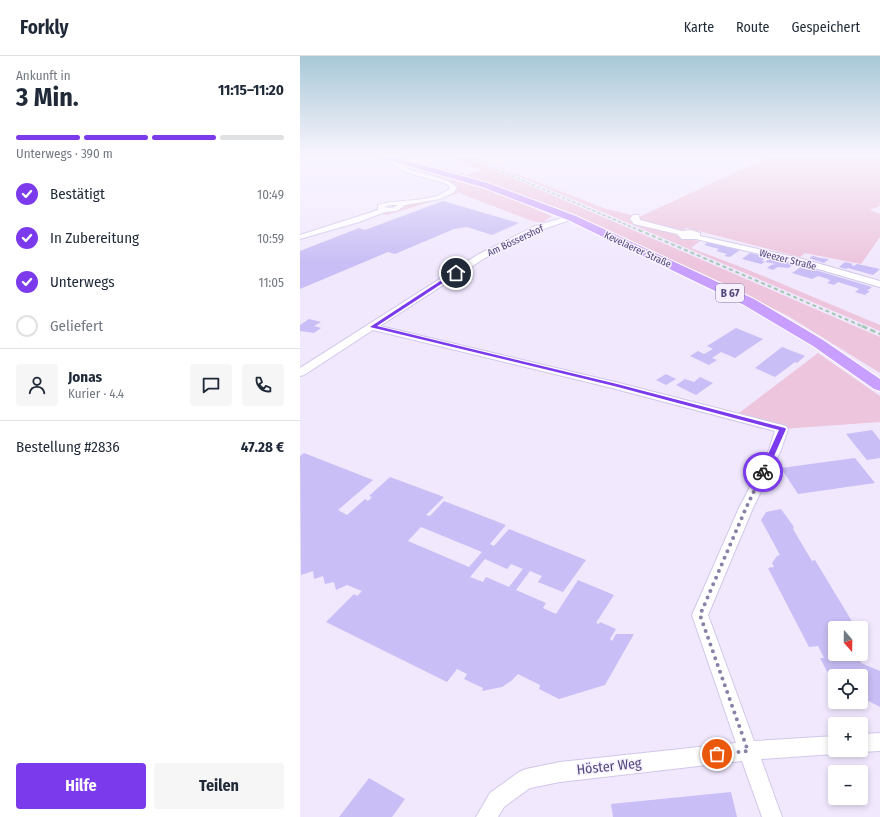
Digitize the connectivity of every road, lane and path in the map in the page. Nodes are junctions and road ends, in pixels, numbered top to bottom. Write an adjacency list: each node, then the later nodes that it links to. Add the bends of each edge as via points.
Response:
1 (450, 192): 4 (street, via 416,203 400,204 400,208 396,209)
2 (501, 192): 6 (main road, Kevelaerer Straße / B 67)
3 (376, 202): 4 (street)
4 (383, 207): 7 (street, via 362,218)
5 (636, 217): 8 (street, Weezer Straße, via 634,219 637,222 682,233 694,233 696,237 796,260)
6 (572, 218): 9 (street, Am Bössershof, via 538,228 482,256); 11 (main road, Kevelaerer Straße / B 67, via 749,302 818,343)
7 (300, 238)
8 (880, 284)
9 (372, 327): 10 (street, Am Bössershof); 15 (street, via 615,385 782,429 700,615)
10 (300, 373)
11 (880, 386)
12 (880, 742): 13 (street)
13 (868, 743)
14 (828, 745): 15 (street, Höster Weg)
15 (748, 751): 16 (street, Höster Weg, via 560,772 526,779 498,800); 17 (street)
16 (486, 817)
17 (772, 817)

